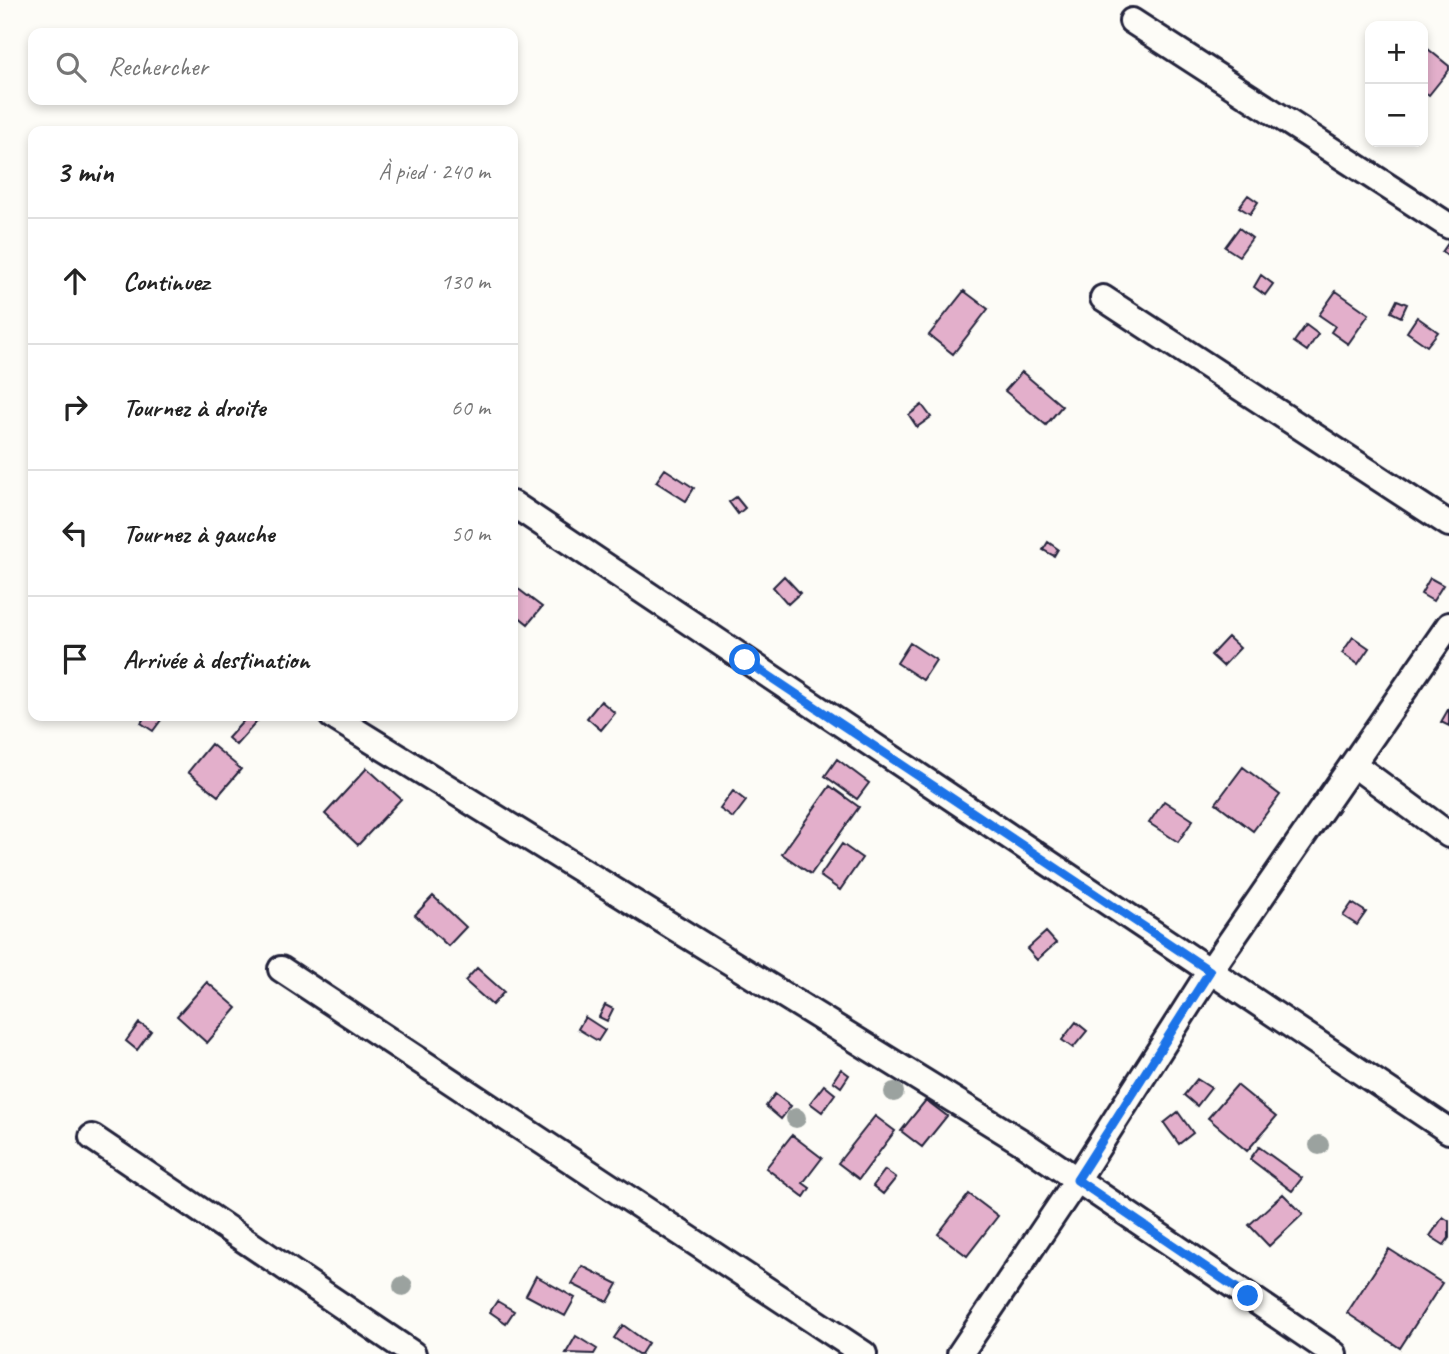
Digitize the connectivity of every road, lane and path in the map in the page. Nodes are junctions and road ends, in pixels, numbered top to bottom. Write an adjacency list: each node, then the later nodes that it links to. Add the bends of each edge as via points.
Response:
1 (1132, 21): 2 (street)
2 (1449, 226)
3 (1103, 298): 5 (street)
4 (518, 507): 11 (street)
5 (1449, 524)
6 (1449, 625): 8 (street)
7 (340, 721): 14 (street)
8 (1353, 764): 9 (street); 11 (street)
9 (1449, 835)
10 (281, 968): 16 (street)
11 (1210, 971): 12 (street); 14 (street)
12 (1449, 1131)
13 (92, 1137): 15 (street)
14 (1077, 1180): 17 (street); 18 (street)
15 (413, 1354)
16 (864, 1354)
17 (960, 1354)
18 (1334, 1354)

